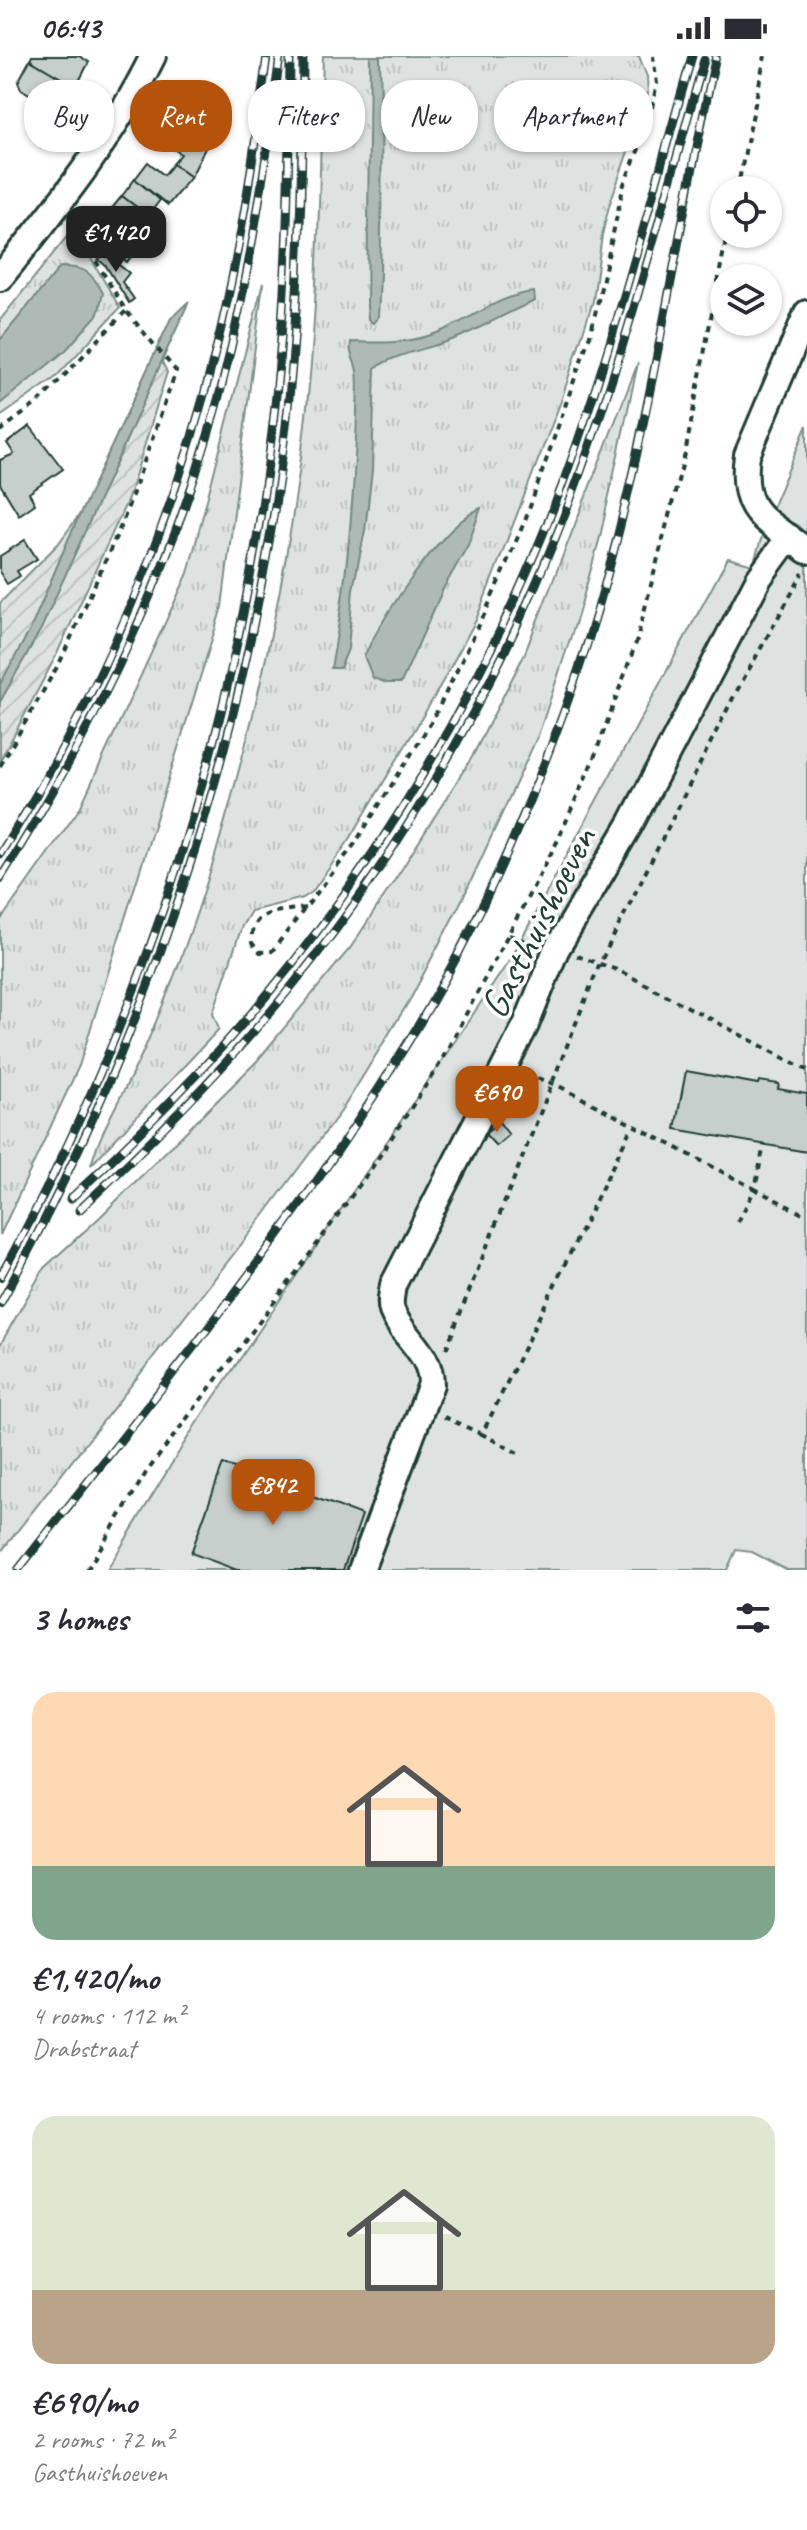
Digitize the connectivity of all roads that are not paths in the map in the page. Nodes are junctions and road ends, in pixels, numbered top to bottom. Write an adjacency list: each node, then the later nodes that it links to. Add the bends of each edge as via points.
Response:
1 (153, 56): 2 (street, via 113,130)
2 (0, 278)
3 (807, 313): 4 (street, Gasthuishoeven, via 745,467 748,501)
4 (798, 544): 5 (street, Gasthuishoeven, via 759,578 631,823 556,950 526,1025 393,1285 393,1313 428,1365 427,1395)
5 (361, 1570)

